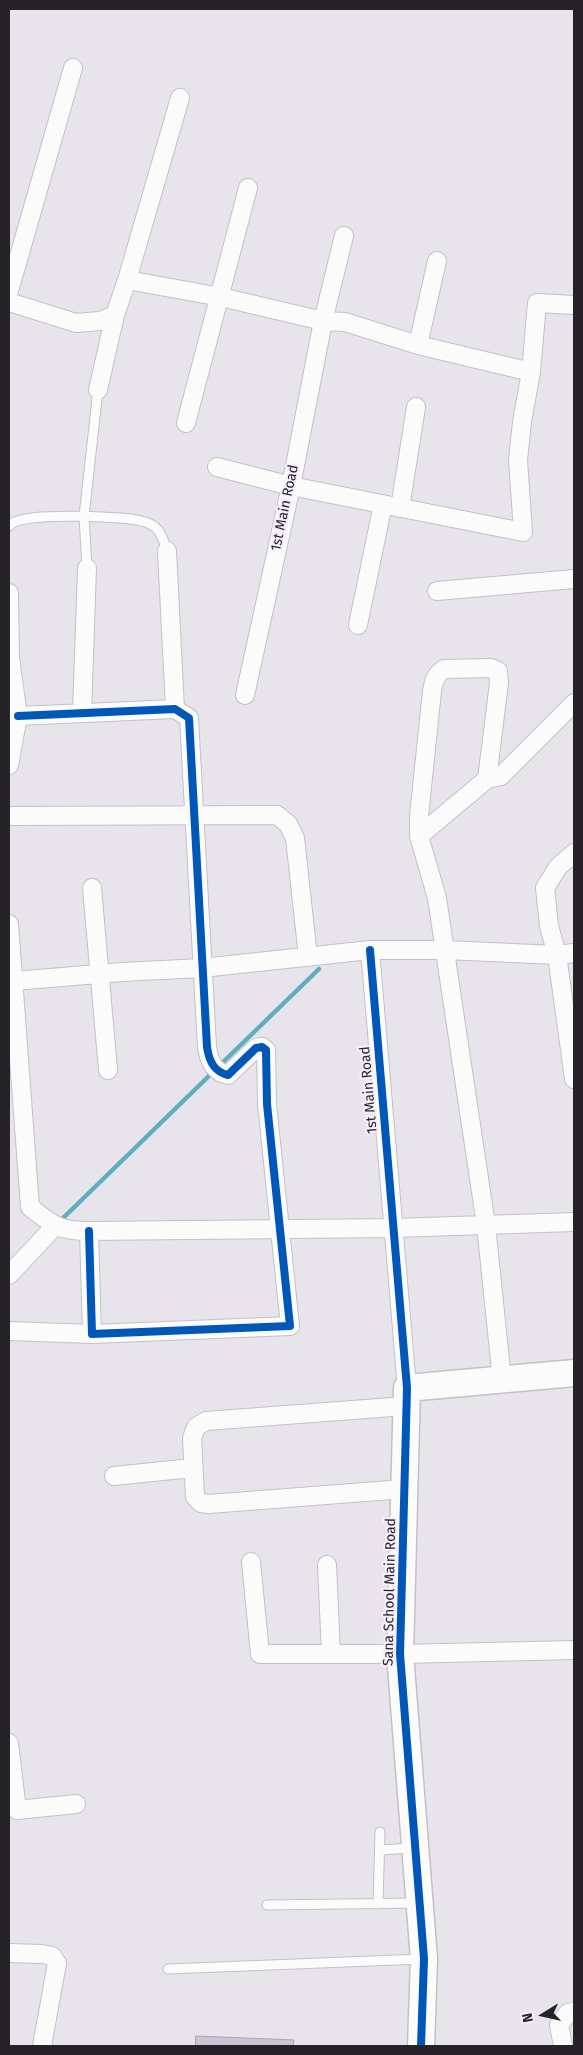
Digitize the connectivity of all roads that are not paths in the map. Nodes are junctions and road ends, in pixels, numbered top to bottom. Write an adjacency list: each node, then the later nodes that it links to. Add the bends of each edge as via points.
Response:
1 (73, 68): 7 (street)
2 (180, 98): 6 (street)
3 (248, 188): 8 (street)
4 (344, 236): 12 (street, 1st Main Road)
5 (437, 261): 13 (street)
6 (127, 280): 8 (street); 11 (street)
7 (9, 291)
8 (221, 297): 12 (street); 17 (street)
9 (9, 302): 11 (street, via 76,323 100,321)
10 (574, 305): 14 (street, via 537,303)
11 (114, 315): 15 (street)
12 (323, 321): 13 (street, via 345,322); 19 (street, 1st Main Road)
13 (418, 345): 14 (street)
14 (531, 372): 20 (street, via 518,460 523,532)
15 (98, 390): 21 (lane)
16 (416, 407): 20 (street)
17 (186, 422)
18 (217, 467): 19 (street)
19 (291, 486): 20 (street); 29 (street, 1st Main Road)
20 (392, 506): 28 (street)
21 (84, 516): 22 (lane, via 21,519); 23 (lane, via 144,521 163,536); 24 (lane)
22 (9, 526)
23 (167, 551): 31 (street)
24 (87, 568): 32 (street)
25 (574, 579): 26 (street)
26 (437, 591)
27 (9, 593): 33 (street, via 10,658)
28 (358, 625)
29 (245, 695)
30 (574, 703): 35 (street, via 501,776)
31 (175, 709): 32 (street); 36 (street, via 189,718)
32 (82, 713): 33 (street)
33 (18, 716): 34 (street)
34 (9, 765)
35 (487, 779): 38 (street); 38 (street, via 498,671 491,668 444,669 434,680 432,691 419,816)
36 (195, 815): 37 (street); 45 (street, via 277,815 288,824 295,838); 46 (street)
37 (9, 816)
38 (420, 836): 43 (street, via 437,898)
39 (574, 853): 44 (street, via 558,867 546,888 549,926)
40 (92, 888): 47 (street)
41 (9, 924): 48 (street)
42 (370, 950): 43 (street); 45 (street); 55 (street, 1st Main Road)
43 (445, 950): 44 (street); 52 (street)
44 (566, 954): 50 (street)
45 (308, 957): 46 (street)
46 (202, 968): 47 (street); 54 (street, via 208,1055 216,1070 228,1075 256,1048 262,1046 266,1050 267,1104)
47 (100, 974): 48 (street); 49 (street)
48 (14, 981): 53 (street, via 30,1208)
49 (108, 1070)
50 (574, 1079)
51 (574, 1222): 52 (street)
52 (486, 1225): 55 (street); 61 (street)
53 (54, 1226): 56 (street, via 70,1231); 57 (street)
54 (279, 1228): 55 (street); 56 (street); 59 (street, via 290,1326)
55 (394, 1228): 62 (street, Sana School Main Road)
56 (89, 1231): 59 (street)
57 (9, 1275)
58 (9, 1331): 59 (street)
59 (92, 1334)
60 (574, 1373): 61 (street)
61 (502, 1380): 62 (street)
62 (407, 1397): 63 (street, via 206,1422 196,1427 192,1438); 65 (street, Sana School Main Road)
63 (192, 1468): 64 (street); 65 (street, via 194,1497 209,1504)
64 (114, 1476)
65 (404, 1489): 70 (street, Sana School Main Road)
66 (251, 1562): 69 (street, via 260,1654)
67 (327, 1565): 69 (street)
68 (574, 1650): 70 (street)
69 (331, 1654): 70 (street)
70 (400, 1654): 75 (street, Sana School Main Road)
71 (9, 1743): 73 (street)
72 (76, 1804): 73 (street)
73 (13, 1813)
74 (380, 1832): 76 (lane)
75 (416, 1848): 76 (lane); 77 (street, Sana School Main Road)
76 (380, 1850): 78 (lane)
77 (420, 1903): 78 (lane); 81 (street, Sana School Main Road)
78 (378, 1904): 79 (lane)
79 (267, 1905)
80 (9, 1952): 84 (street, via 52,1956 57,1963)
81 (424, 1959): 82 (lane); 85 (street, Sana School Main Road)
82 (168, 1969)
83 (574, 2012): 86 (street, via 568,2013 559,2025)
84 (42, 2046)
85 (422, 2046)
86 (563, 2046)

